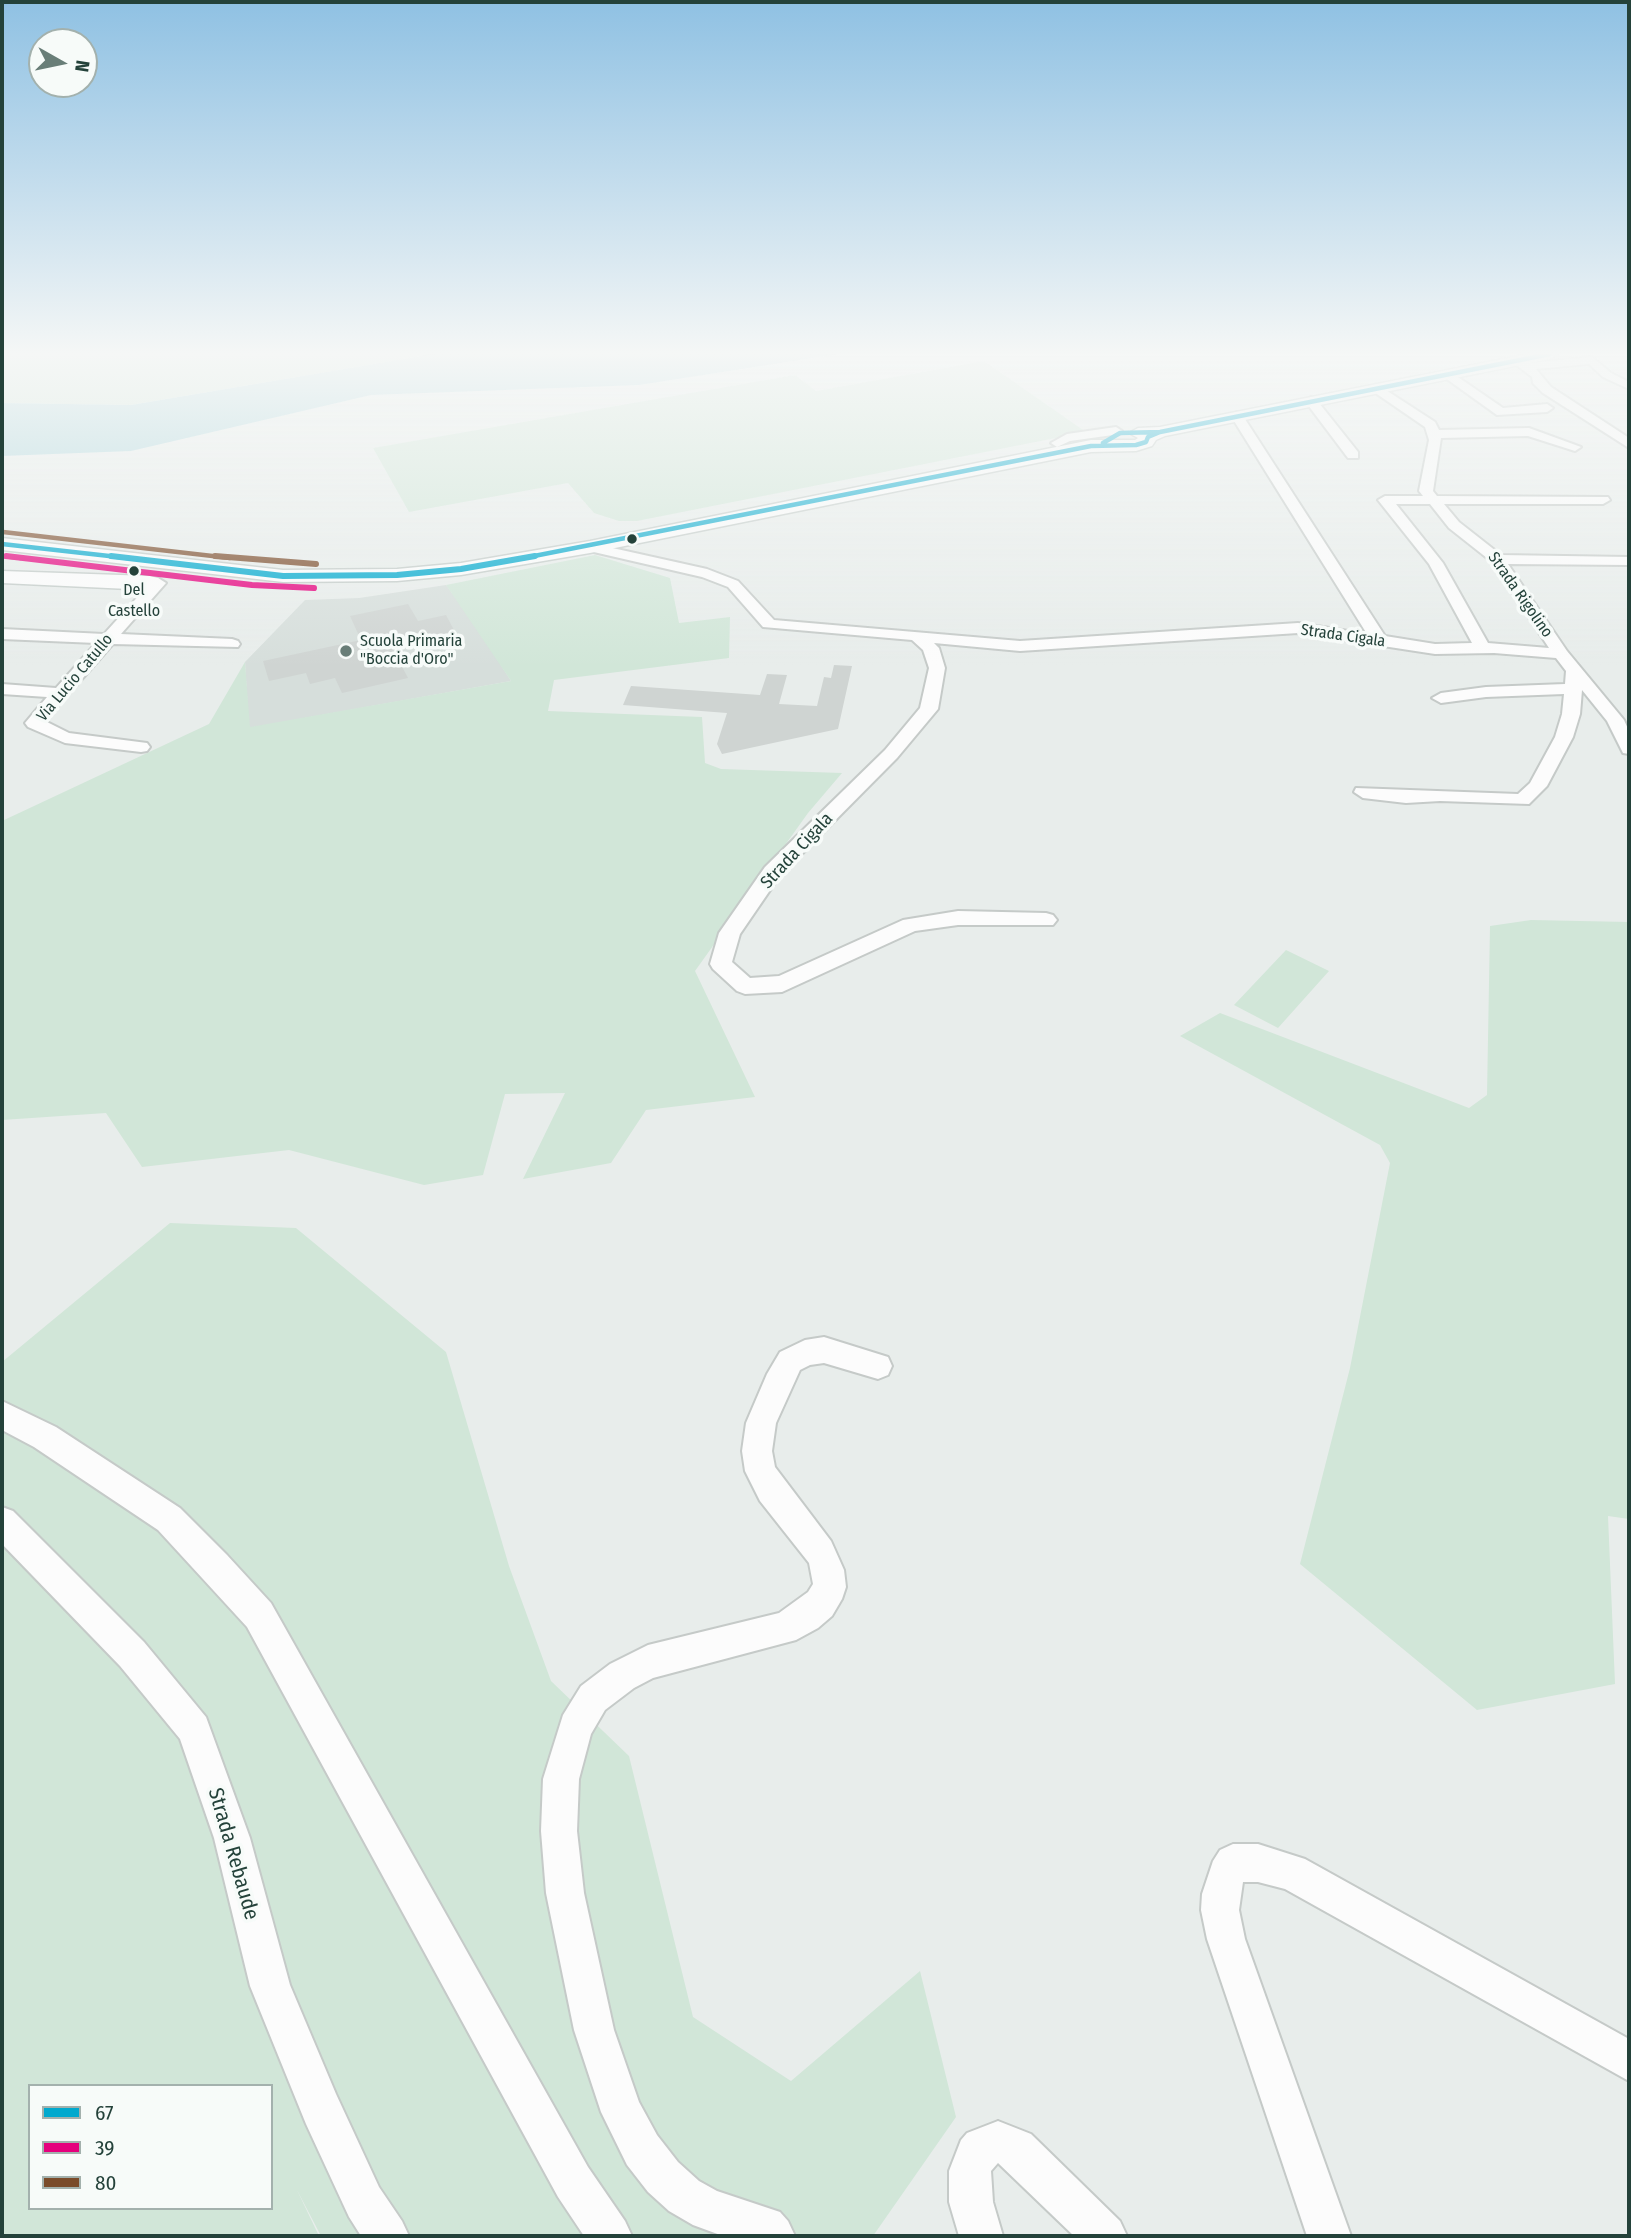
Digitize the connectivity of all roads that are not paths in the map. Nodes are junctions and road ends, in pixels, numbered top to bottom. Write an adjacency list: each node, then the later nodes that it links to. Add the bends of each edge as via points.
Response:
1 (1028, 458): 7 (main road)
2 (1264, 458): 16 (street)
3 (1431, 458): 5 (street, via 1426,491)
4 (1603, 500): 5 (street)
5 (1434, 502): 8 (street, Strada Rigolino, via 1454,525); 18 (street, via 1385,500 1436,563)
6 (2, 544): 10 (main road)
7 (590, 547): 10 (main road, via 461,569); 14 (street, Strada Cigala, via 733,584 769,624)
8 (1497, 559): 9 (street); 19 (street, Strada Rigolino)
9 (1629, 561)
10 (289, 576): 12 (main road, via 242,585)
11 (2, 578): 12 (main road)
12 (158, 583): 15 (street, Via Lucio Catullo)
13 (2, 634): 15 (street)
14 (916, 636): 16 (street, Strada Cigala, via 1020,646 1298,628); 28 (street, Strada Cigala, via 931,648 937,668 929,709 891,754 772,873 730,933 721,964 745,986 782,984 910,925 958,918)
15 (108, 638): 17 (street); 23 (street, Via Lucio Catullo)
16 (1380, 641): 18 (street, Strada Cigala, via 1435,649)
17 (232, 644)
18 (1483, 648): 19 (street, Strada Cigala)
19 (1561, 654): 20 (street, Strada Rigolino)
20 (1575, 670): 21 (street); 26 (street, Strada Rigolino, via 1615,720)
21 (1573, 689): 24 (street); 27 (street, via 1564,737 1538,786 1522,800)
22 (2, 690): 23 (street)
23 (59, 693): 25 (street, Via Lucio Catullo, via 34,723 65,738)
24 (1441, 698)
25 (141, 747)
26 (1629, 749)
27 (1363, 792)
28 (1046, 920)
29 (878, 1366): 35 (street, via 824,1350 805,1353 790,1361 761,1423 760,1471 820,1552 828,1570 830,1587 820,1604 784,1628 649,1662 622,1676 593,1698 575,1727 561,1779 559,1831 565,1893 594,2031 622,2112 642,2150 684,2196 708,2210 765,2227)
30 (2, 1415): 34 (street, via 45,1437 169,1520 259,1615 573,2182)
31 (2, 1522): 33 (street, Strada Rebaude, via 132,1654 194,1729 232,1838 270,1986 358,2190)
32 (1629, 2061): 38 (street, via 1292,1872 1258,1863 1233,1863 1221,1894 1226,1939)
33 (387, 2236)
34 (610, 2236)
35 (773, 2236)
36 (981, 2236): 37 (street, via 971,2202 970,2171 982,2148 998,2143 1016,2149)
37 (1105, 2236)
38 (1329, 2236)

